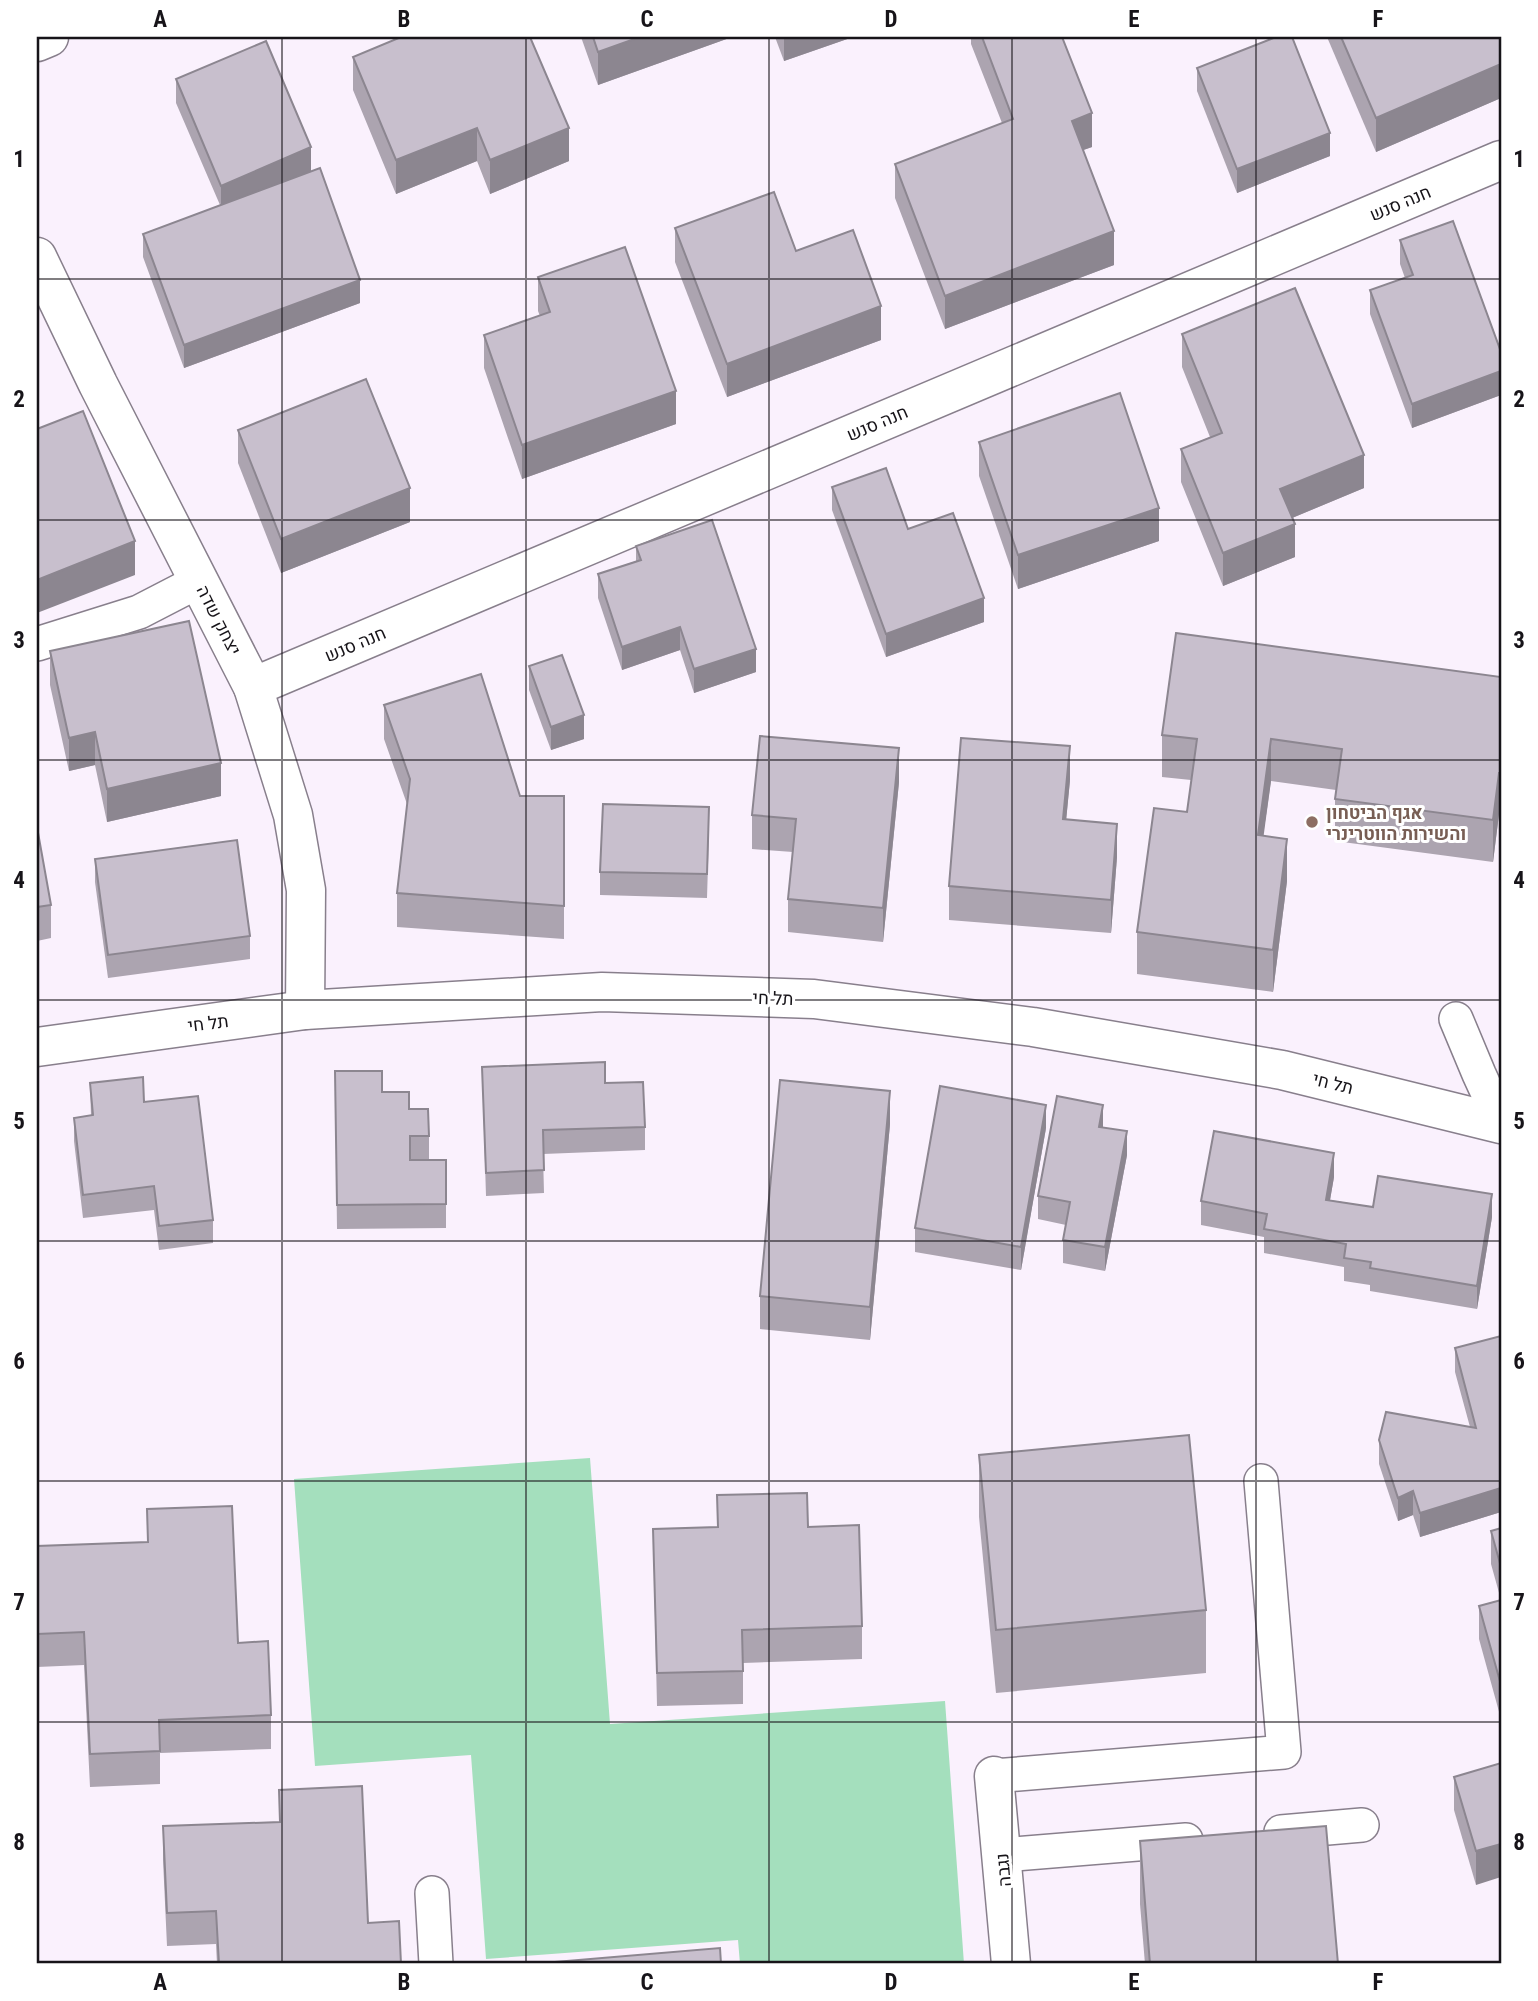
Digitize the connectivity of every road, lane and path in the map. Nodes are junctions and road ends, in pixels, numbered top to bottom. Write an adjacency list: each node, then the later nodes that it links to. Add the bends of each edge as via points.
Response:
1 (49, 37): 2 (street)
2 (37, 42)
3 (1501, 160): 7 (street, חנה סנש)
4 (37, 257): 5 (street, יצחק שדה)
5 (199, 581): 6 (lane, via 139,612); 7 (street, יצחק שדה)
6 (37, 644)
7 (253, 687): 8 (street, יצחק שדה, via 293,815 306,890)
8 (305, 1010): 10 (street, תל חי); 11 (street, תל חי, via 602,992 814,999 1033,1027 1282,1070)
9 (1456, 1019): 11 (lane)
10 (37, 1047)
11 (1501, 1123)
12 (1261, 1481): 13 (lane, via 1284,1752)
13 (994, 1776): 17 (street, נגבה)
14 (1363, 1825): 15 (lane)
15 (1251, 1835)
16 (1210, 1838): 17 (lane)
17 (1002, 1855): 20 (street, נגבה)
18 (432, 1893): 19 (lane)
19 (436, 1964)
20 (1011, 1964)

